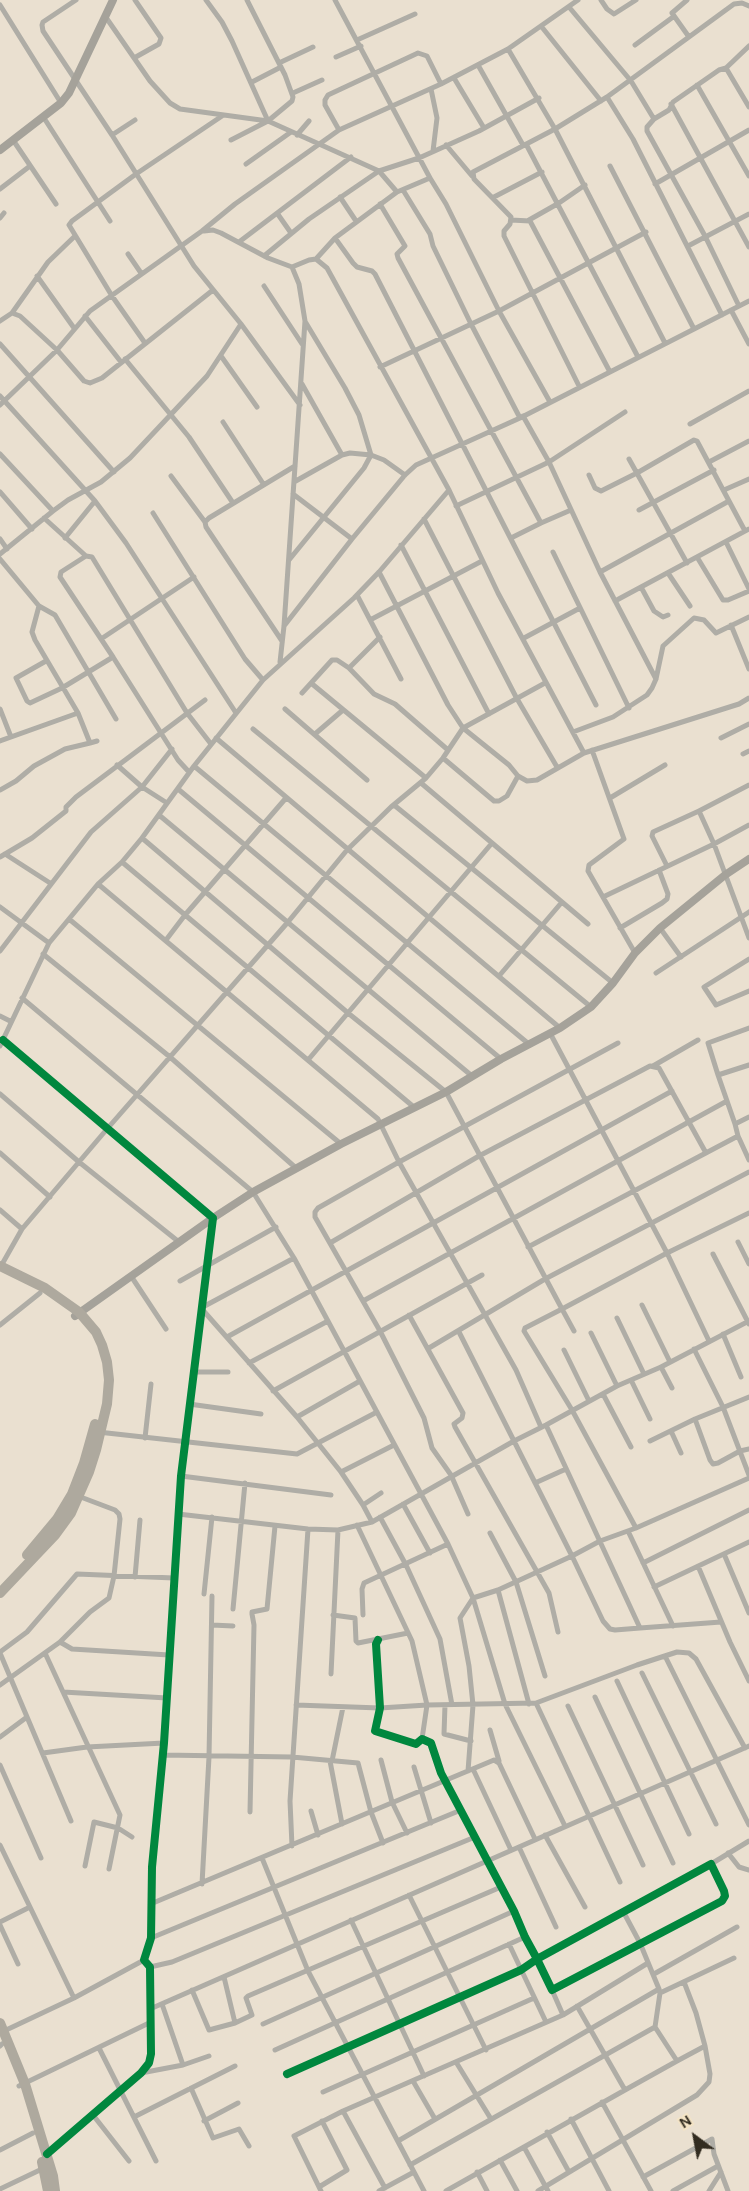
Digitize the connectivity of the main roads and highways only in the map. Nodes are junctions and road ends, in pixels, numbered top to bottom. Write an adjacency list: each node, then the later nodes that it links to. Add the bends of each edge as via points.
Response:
1 (0, 1268): 2 (highway); 2 (highway, via 59,1297)
2 (77, 1314): 3 (highway, via 100,1356 103,1375)
3 (97, 1432): 4 (highway, via 72,1494 57,1519); 5 (highway, via 89,1472 71,1513)
4 (0, 1584)
5 (0, 1593)
6 (1, 2036): 7 (highway)
7 (22, 2085): 8 (highway); 9 (highway, via 47,2154)
8 (48, 2191)
9 (55, 2191)

